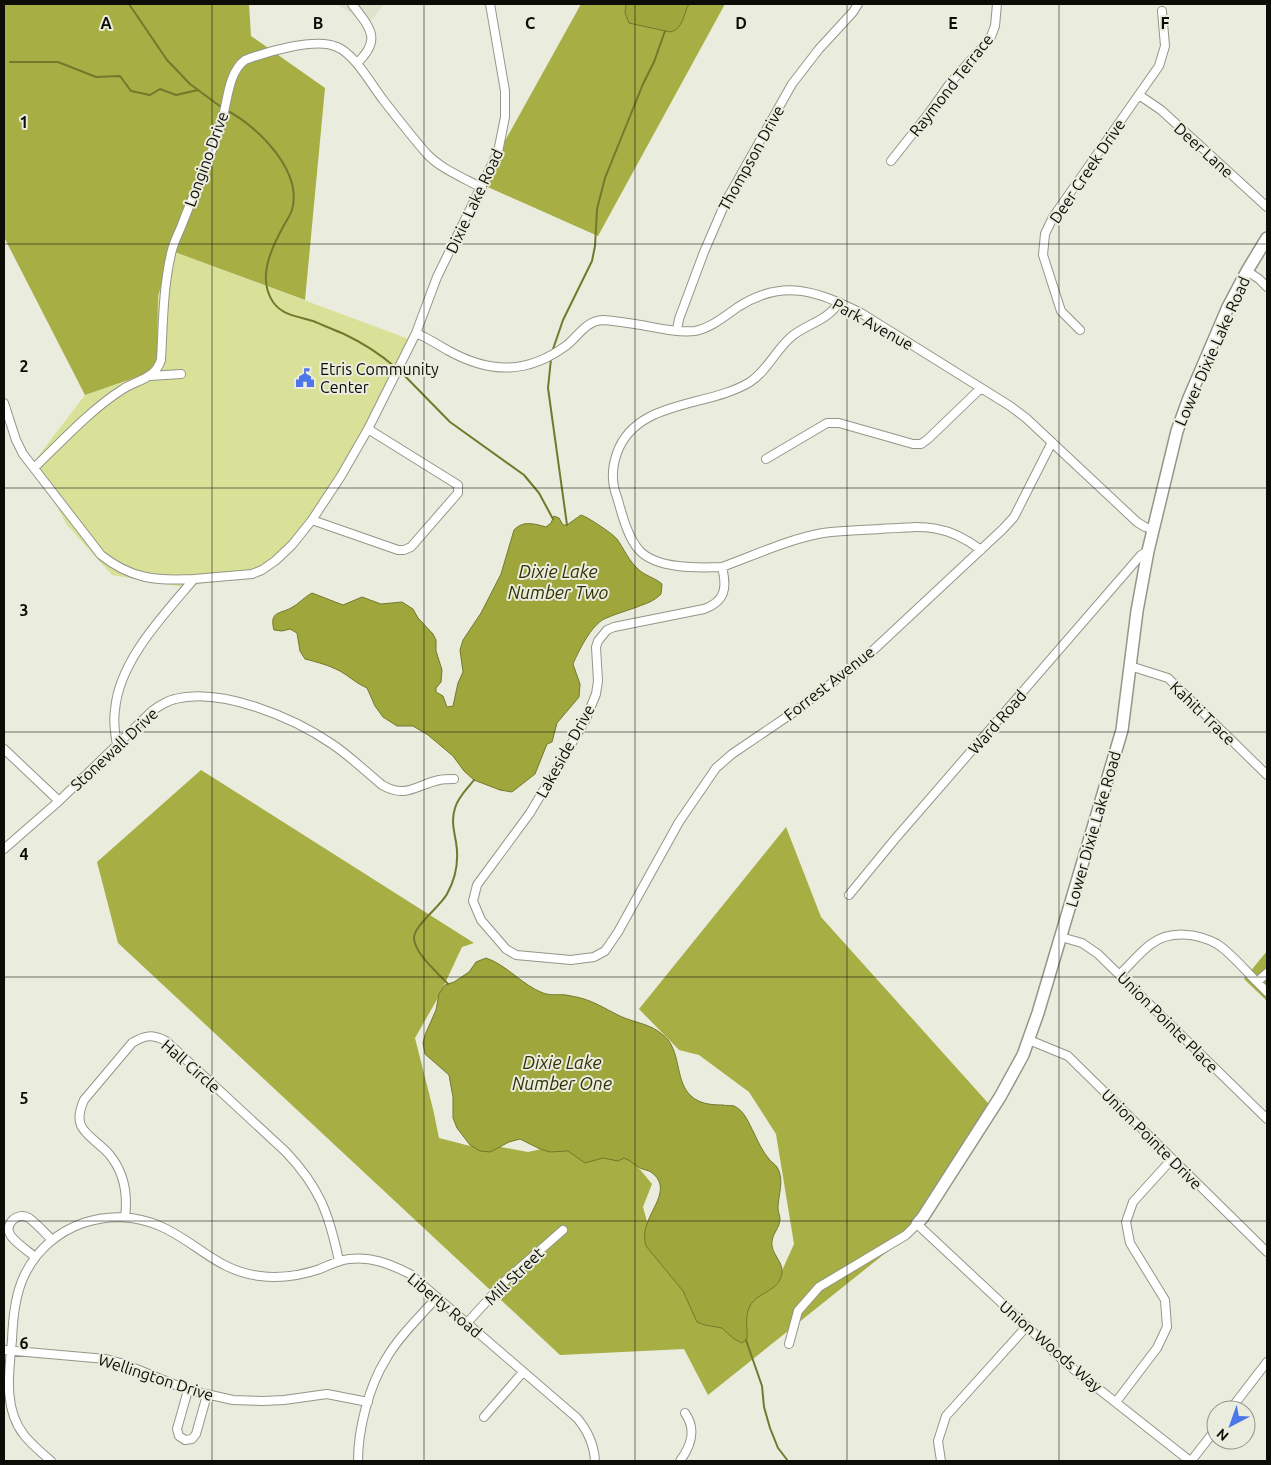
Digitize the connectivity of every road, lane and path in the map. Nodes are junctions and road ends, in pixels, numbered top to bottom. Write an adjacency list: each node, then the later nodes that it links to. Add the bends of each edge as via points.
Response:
1 (352, 4): 6 (street, via 372,32 371,47)
2 (490, 4): 9 (street, Dixie Lake Road, via 505,91 506,117 498,152)
3 (858, 4): 15 (street, Thompson Drive, via 792,84 726,201)
4 (998, 4): 8 (street, Raymond Terrace, via 990,39 951,82)
5 (1162, 11): 7 (street, Deer Creek Drive, via 1165,46 1159,66)
6 (357, 63): 9 (street, Longino Drive, via 428,156); 19 (street, Longino Drive, via 338,47 321,43 257,56 240,63 213,150 171,252 160,360 158,368)
7 (1139, 95): 10 (street, Deer Lane, via 1161,110); 16 (street, Deer Creek Drive, via 1052,217 1045,234 1042,255 1061,311)
8 (891, 161)
9 (482, 188): 17 (street, Dixie Lake Road, via 437,277)
10 (1267, 207)
11 (1267, 238): 12 (street, Lower Dixie Lake Road)
12 (1247, 271): 13 (street); 27 (street, Lower Dixie Lake Road, via 1189,398 1168,461)
13 (1267, 287)
14 (839, 302): 15 (street, Park Avenue, via 801,291 774,291 751,299 707,328); 20 (street, Park Avenue); 30 (street, via 829,315 791,337 750,382 732,391 649,416 631,431 618,449 613,469 614,490 638,550 664,564)
15 (677, 330): 17 (street, Park Avenue, via 596,320 550,356 530,365 509,369 466,359)
16 (1080, 330)
17 (416, 333): 22 (street)
18 (181, 374): 19 (street)
19 (150, 376): 25 (street, via 114,395)
20 (982, 388): 23 (street, Park Avenue, via 1026,418); 24 (street, via 921,444 839,423 827,423)
21 (4, 402): 25 (street, via 16,440)
22 (368, 429): 26 (street); 26 (street, via 458,485 458,492 411,547 404,550)
23 (1052, 442): 27 (street, Park Avenue, via 1137,522); 28 (street, Forrest Avenue, via 1014,516)
24 (766, 459)
25 (34, 468): 31 (street, via 92,545 111,563 148,579)
26 (312, 520): 31 (street, via 292,545 262,570 242,576)
27 (1152, 529): 29 (street, Lower Dixie Lake Road)
28 (981, 550): 30 (street, via 952,532 916,526 823,533); 40 (street, Forrest Avenue, via 867,656 716,768 680,822)
29 (1148, 551): 32 (street, Lower Dixie Lake Road); 39 (street, Ward Road)
30 (722, 567): 40 (street, Lakeside Drive, via 724,589 712,606 614,627 601,635 596,648 596,694 585,721 530,813 477,885 473,901 481,920 502,945 516,955 571,960 594,956 605,951)
31 (194, 579): 33 (street, via 150,632 124,674 114,710)
32 (1130, 666): 35 (street, Kahiti Trace, via 1168,678); 41 (street, Lower Dixie Lake Road, via 1122,730)
33 (116, 745): 36 (street, Stonewall Drive, via 166,702 184,697 225,698 314,732 391,790 407,791 439,780); 37 (street, Stonewall Drive)
34 (4, 749): 37 (street)
35 (1267, 776)
36 (454, 779)
37 (59, 801): 38 (street, Stonewall Drive)
38 (4, 849)
39 (848, 895)
40 (618, 932)
41 (1062, 937): 43 (street, Union Pointe Place, via 1082,942); 46 (street, Lower Dixie Lake Road)
42 (1267, 973): 44 (street)
43 (1120, 974): 44 (street, via 1151,944 1165,936 1179,934 1196,935 1218,944); 47 (street, Union Pointe Place)
44 (1257, 982): 45 (street)
45 (1267, 992)
46 (1028, 1040): 48 (street, Union Pointe Drive, via 1068,1056); 50 (street, Lower Dixie Lake Road, via 1000,1097)
47 (1267, 1119)
48 (1172, 1159): 53 (street, Union Pointe Drive); 67 (street, via 1133,1202 1126,1222 1130,1243 1165,1300 1167,1327 1157,1348)
49 (125, 1217): 52 (street, Liberty Road, via 86,1221); 55 (street, Liberty Road, via 161,1226 219,1264 250,1275 268,1278 292,1276); 55 (street, Hall Circle, via 126,1194 121,1173 109,1155 82,1130 79,1111 84,1100 132,1043 143,1036 155,1036 166,1041 301,1168 326,1210)
50 (917, 1224): 58 (street, Union Woods Way); 59 (street, Lower Dixie Lake Road, via 906,1235 819,1287 798,1311)
51 (563, 1230): 57 (street, Mill Street, via 506,1280)
52 (52, 1240): 54 (street, Liberty Road); 54 (street, via 27,1217 12,1220 10,1235)
53 (1267, 1252)
54 (35, 1257): 60 (street, Liberty Road, via 17,1294)
55 (339, 1262): 56 (street, Liberty Road, via 364,1258 390,1264 410,1274)
56 (437, 1297): 57 (street, Liberty Road); 66 (street, via 386,1358)
57 (467, 1324): 62 (street, Liberty Road)
58 (1027, 1326): 67 (street, Union Woods Way, via 1067,1364); 75 (street, via 946,1416 938,1441)
59 (789, 1344)
60 (7, 1350): 63 (street, Wellington Drive, via 106,1358); 71 (street, Liberty Road, via 14,1417 23,1433)
61 (1267, 1362): 65 (street)
62 (523, 1372): 69 (street); 73 (street, Liberty Road, via 586,1429)
63 (188, 1390): 64 (street, Wellington Drive); 64 (street, via 177,1429 185,1440 196,1434)
64 (207, 1395): 66 (street, Wellington Drive, via 262,1401 327,1394)
65 (1238, 1400)
66 (368, 1402): 72 (street)
67 (1116, 1402): 76 (street, Union Woods Way)
68 (685, 1413): 74 (street, via 693,1433)
69 (484, 1417)
70 (1206, 1441): 76 (street)
71 (51, 1461)
72 (358, 1461)
73 (595, 1461)
74 (680, 1461)
75 (941, 1461)
76 (1190, 1461)

